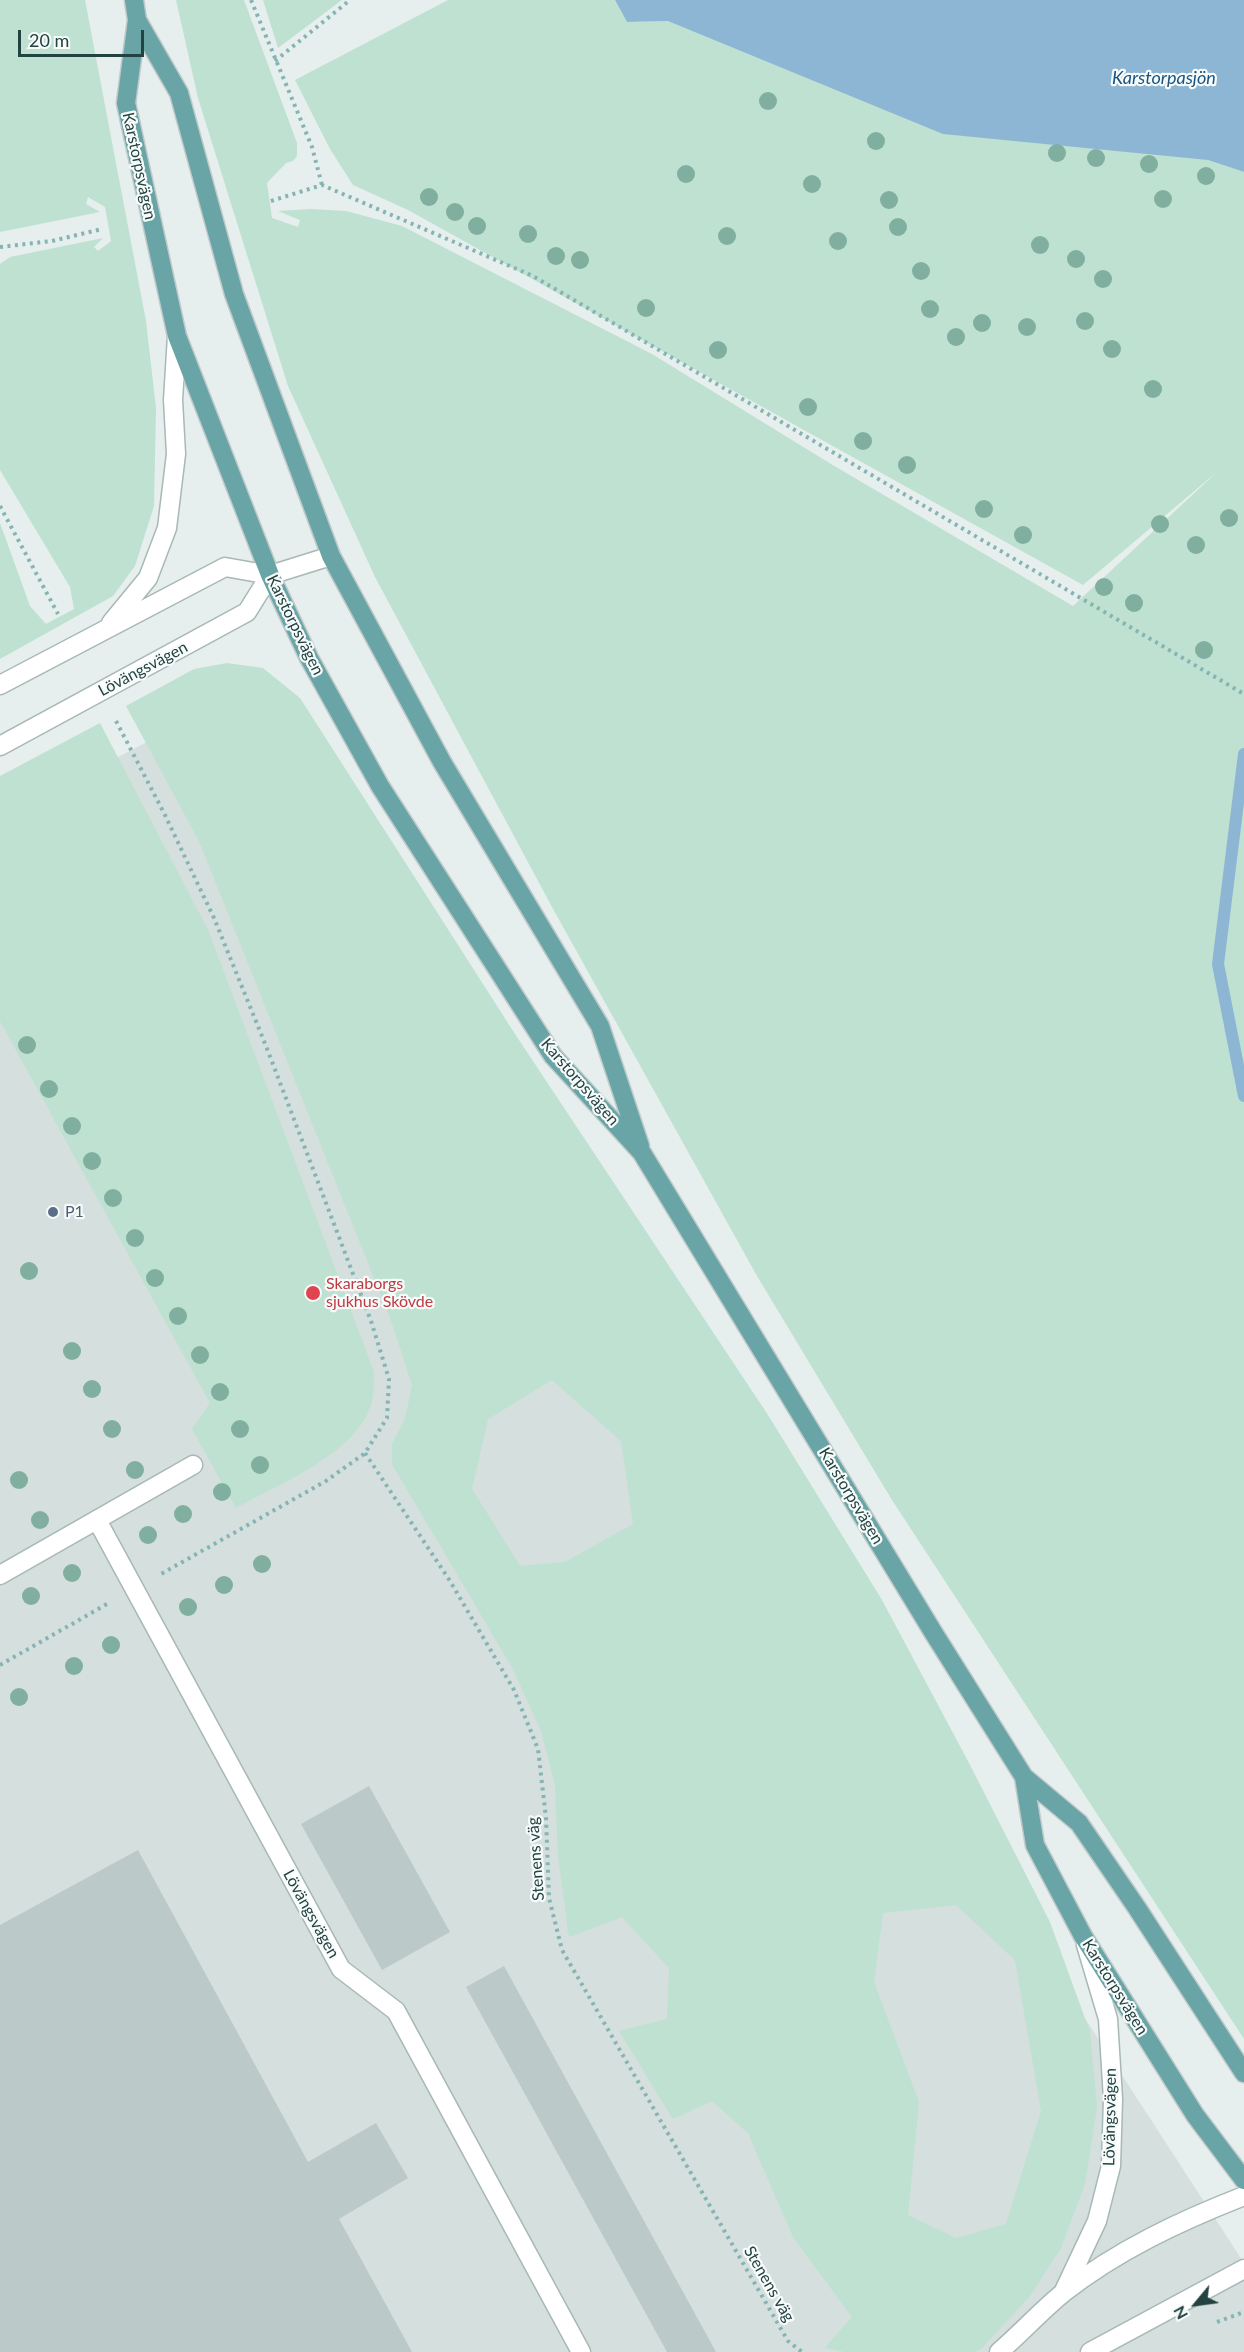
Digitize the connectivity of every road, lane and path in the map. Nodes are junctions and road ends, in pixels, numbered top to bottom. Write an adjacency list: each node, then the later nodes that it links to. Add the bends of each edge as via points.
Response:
1 (134, 0): 4 (main road, Karstorpsvägen)
2 (251, 0): 5 (path)
3 (350, 0): 5 (path)
4 (137, 20): 10 (main road, Karstorpsvägen, via 126,103); 12 (main road, Karstorpsvägen, via 179,93 234,294)
5 (275, 61): 6 (path, via 312,147)
6 (322, 185): 7 (path); 17 (path, via 533,276)
7 (270, 201)
8 (102, 229): 9 (path, via 52,241)
9 (0, 247)
10 (177, 336): 13 (main road, Karstorpsvägen); 15 (street, via 173,400 176,454 167,528 148,578)
11 (0, 506): 14 (path)
12 (331, 556): 13 (street); 20 (main road, Karstorpsvägen, via 442,762 600,1026)
13 (270, 575): 15 (street, via 225,567); 19 (street, Lövängsvägen, via 248,612); 20 (main road, Karstorpsvägen, via 309,658 380,786 553,1056)
14 (58, 614)
15 (106, 630): 16 (street)
16 (0, 684)
17 (1244, 694)
18 (116, 721): 21 (path, via 214,918 371,1321 389,1379 387,1418)
19 (0, 746)
20 (642, 1153): 26 (main road, Karstorpsvägen)
21 (366, 1453): 23 (path); 34 (path, Stenens väg, via 450,1581 514,1690 538,1749 549,1898 562,1950 788,2341)
22 (193, 1466): 24 (street)
23 (326, 1481)
24 (97, 1520): 25 (street); 33 (street, Lövängsvägen, via 341,1969 396,2011)
25 (0, 1575)
26 (1024, 1777): 27 (main road, Karstorpsvägen, via 1035,1845); 28 (main road, Karstorpsvägen, via 1079,1823)
27 (1083, 1936): 29 (main road, Karstorpsvägen, via 1195,2115); 32 (street, Lövängsvägen, via 1108,2019 1113,2099 1111,2166 1097,2221)
28 (1244, 2073)
29 (1244, 2180)
30 (1244, 2196): 32 (street, Lövängsvägen, via 1184,2219 1120,2253)
31 (1244, 2269): 36 (street)
32 (1063, 2293): 35 (street, Lövängsvägen)
33 (581, 2352)
34 (802, 2352)
35 (999, 2352)
36 (1090, 2352)

